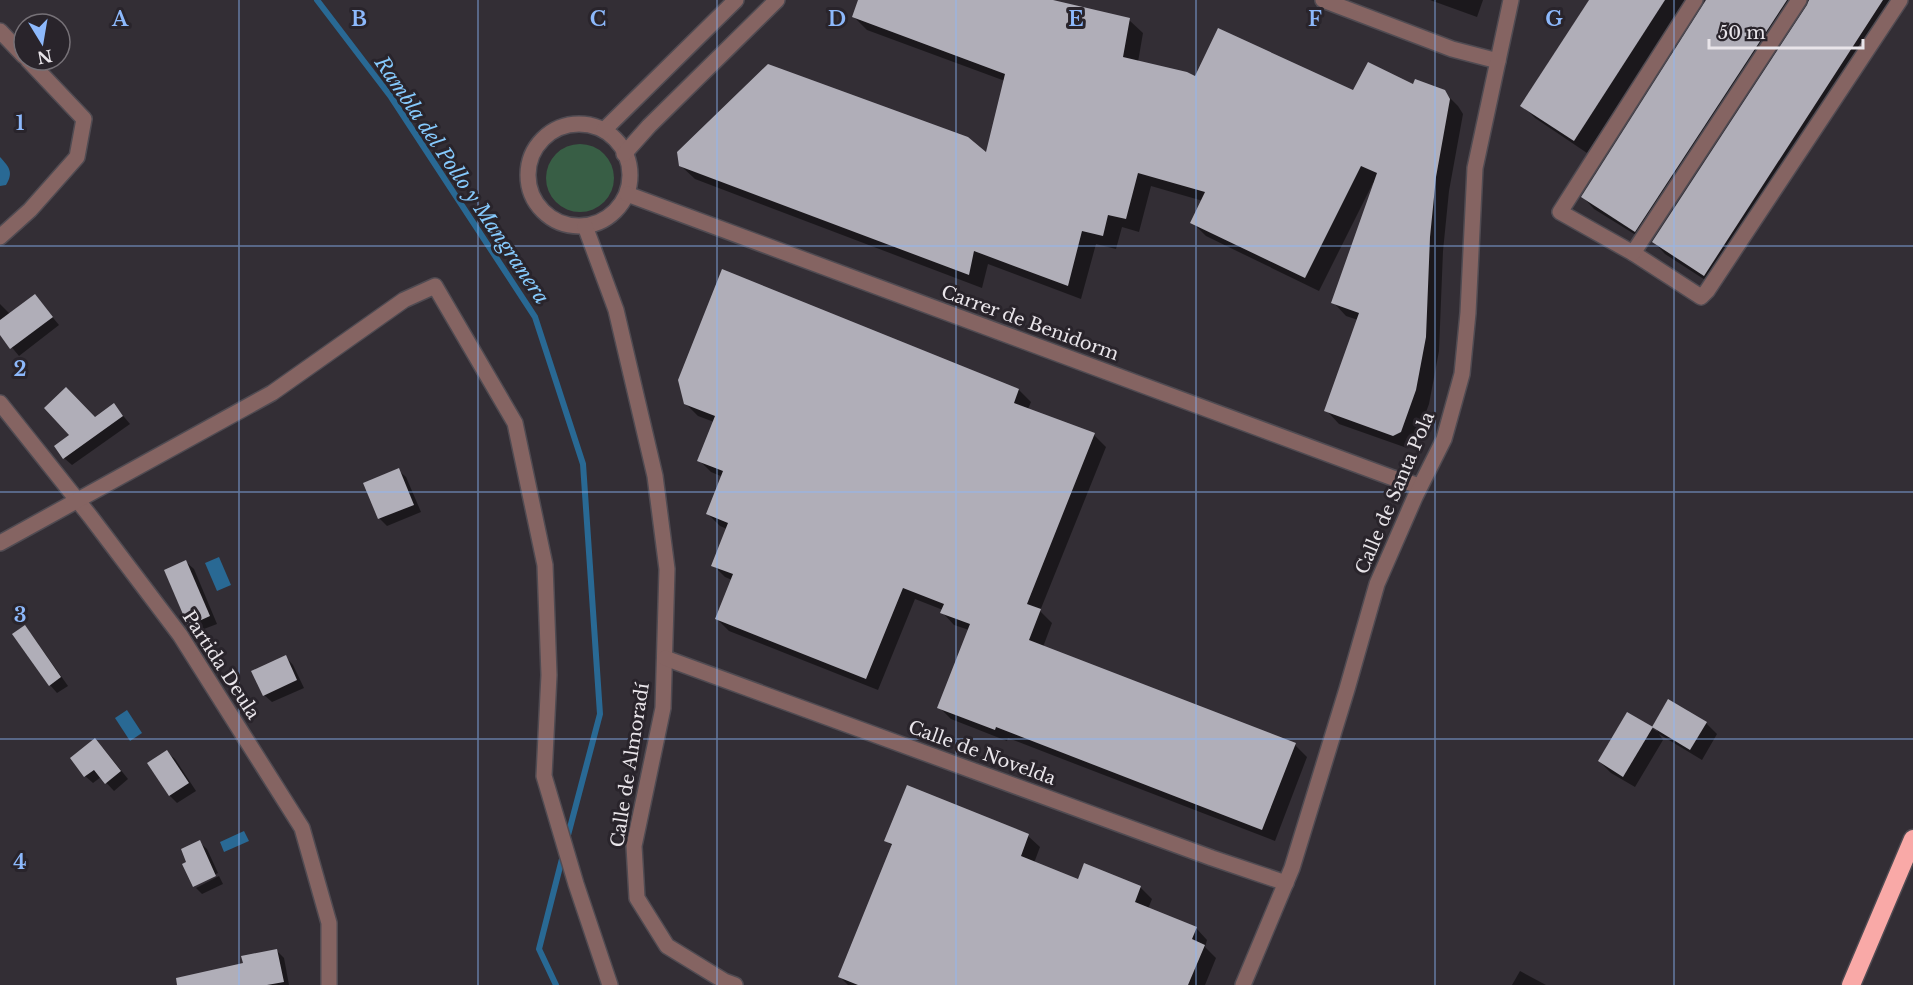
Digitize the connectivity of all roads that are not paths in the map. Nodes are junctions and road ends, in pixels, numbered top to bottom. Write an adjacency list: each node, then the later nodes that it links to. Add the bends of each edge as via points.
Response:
1 (736, 0): 12 (street)
2 (777, 0): 13 (street)
3 (1323, 0): 10 (street, via 1452,49)
4 (1511, 0): 10 (street, Calle de Santa Pola)
5 (1695, 0): 17 (street, via 1560,212)
6 (1799, 0): 17 (street)
7 (1900, 0): 17 (street, via 1701,297)
8 (0, 31): 9 (street)
9 (12, 44)
10 (1498, 62): 19 (street, Calle de Santa Pola, via 1475,168 1461,374 1444,439)
11 (39, 72): 16 (street, via 84,119 77,157)
12 (604, 130): 13 (street); 15 (street, via 570,125 553,131 532,154 528,171 534,200 545,214 567,225)
13 (624, 154): 14 (street, via 630,177)
14 (627, 194): 15 (street, via 609,217); 19 (street, Carrer de Benidorm)
15 (585, 226): 22 (street, Calle de Almoradí, via 616,310 655,476 667,569)
16 (0, 237)
17 (1634, 253)
18 (0, 403): 20 (street, Partida Deula)
19 (1420, 486): 24 (street, Calle de Santa Pola, via 1377,584)
20 (78, 500): 21 (street); 25 (street, Partida Deula, via 180,635 302,828 329,923); 26 (street, via 272,393 404,300 435,286 514,423 545,565 549,675 544,776)
21 (0, 543)
22 (665, 658): 24 (street, Calle de Novelda); 27 (street, Calle de Almoradí, via 663,708 634,846 637,898 667,946)
23 (1913, 839): 29 (highway)
24 (1286, 883): 28 (street, Calle de Santa Pola)
25 (329, 985)
26 (610, 985)
27 (735, 985)
28 (1243, 985)
29 (1851, 985)

